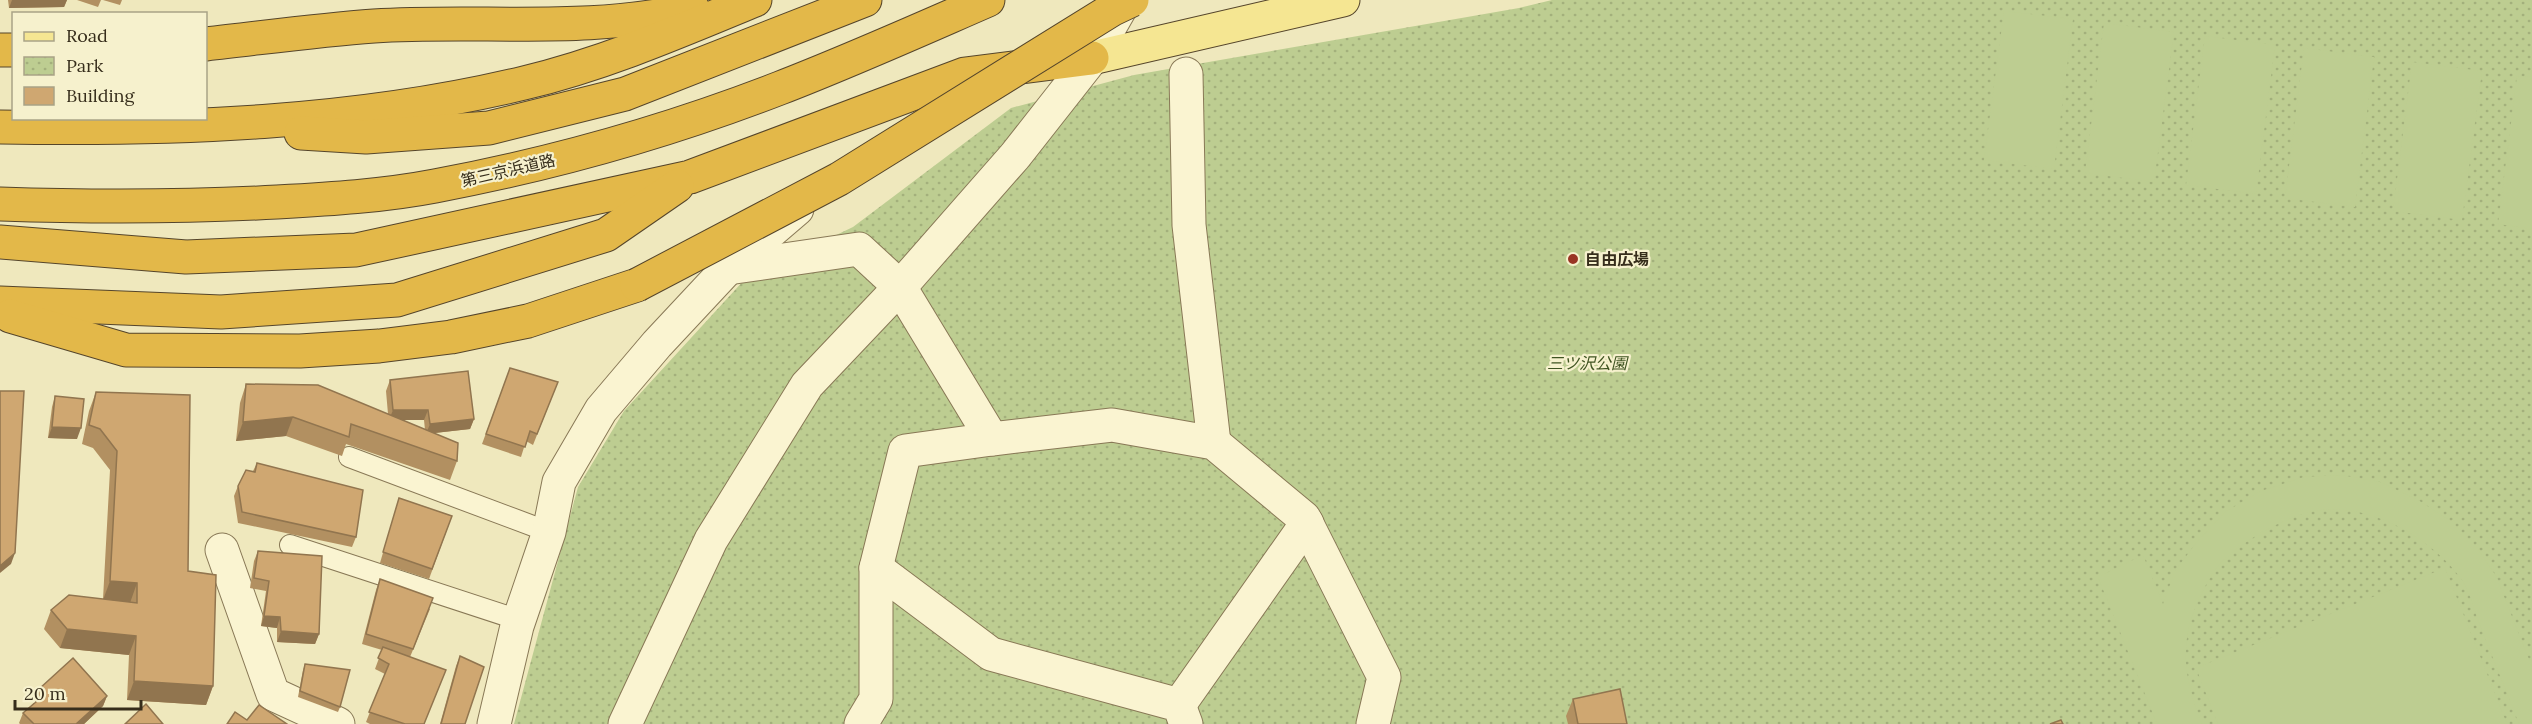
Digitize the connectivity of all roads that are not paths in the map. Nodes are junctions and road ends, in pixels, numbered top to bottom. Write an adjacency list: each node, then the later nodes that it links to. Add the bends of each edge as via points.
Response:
1 (735, 0): 8 (highway, via 669,15 581,25 375,26)
2 (755, 0): 11 (highway, via 609,57 525,83 361,111)
3 (865, 0): 11 (highway, via 624,94 489,128 366,137)
4 (988, 0): 14 (highway, 第三京浜道路, via 780,88 670,127 535,165 432,186 335,199 220,205)
5 (1125, 0): 9 (street)
6 (1132, 0): 19 (highway, bridge, via 839,179 637,285 528,321 451,337 379,346 300,351 126,350)
7 (1343, 0): 9 (main road)
8 (207, 44)
9 (1092, 58): 13 (highway, via 965,74); 16 (street, via 927,114 855,159); 17 (street, via 1015,156)
10 (1186, 74): 21 (street, via 1189,225)
11 (176, 126): 12 (highway)
12 (0, 128)
13 (690, 177): 15 (highway, via 356,250 186,257); 18 (highway, via 606,236 397,300 220,312)
14 (0, 204)
15 (0, 242)
16 (728, 268): 17 (street, via 859,249); 24 (street, via 601,410 559,482)
17 (900, 287): 20 (street); 32 (street, via 807,386 711,540)
18 (0, 303)
19 (0, 313)
20 (992, 439): 21 (street, via 1112,425); 27 (street, via 905,451)
21 (1214, 443): 23 (street)
22 (349, 458): 24 (lane)
23 (1307, 523): 29 (street); 34 (street, via 1384,677)
24 (549, 532): 28 (street)
25 (290, 545): 28 (lane)
26 (222, 550): 30 (street, via 273,693)
27 (876, 568): 29 (street, via 991,654); 33 (street, via 876,699)
28 (519, 620): 31 (street)
29 (1182, 714)
30 (338, 724)
31 (494, 724)
32 (625, 724)
33 (861, 724)
34 (1373, 724)

